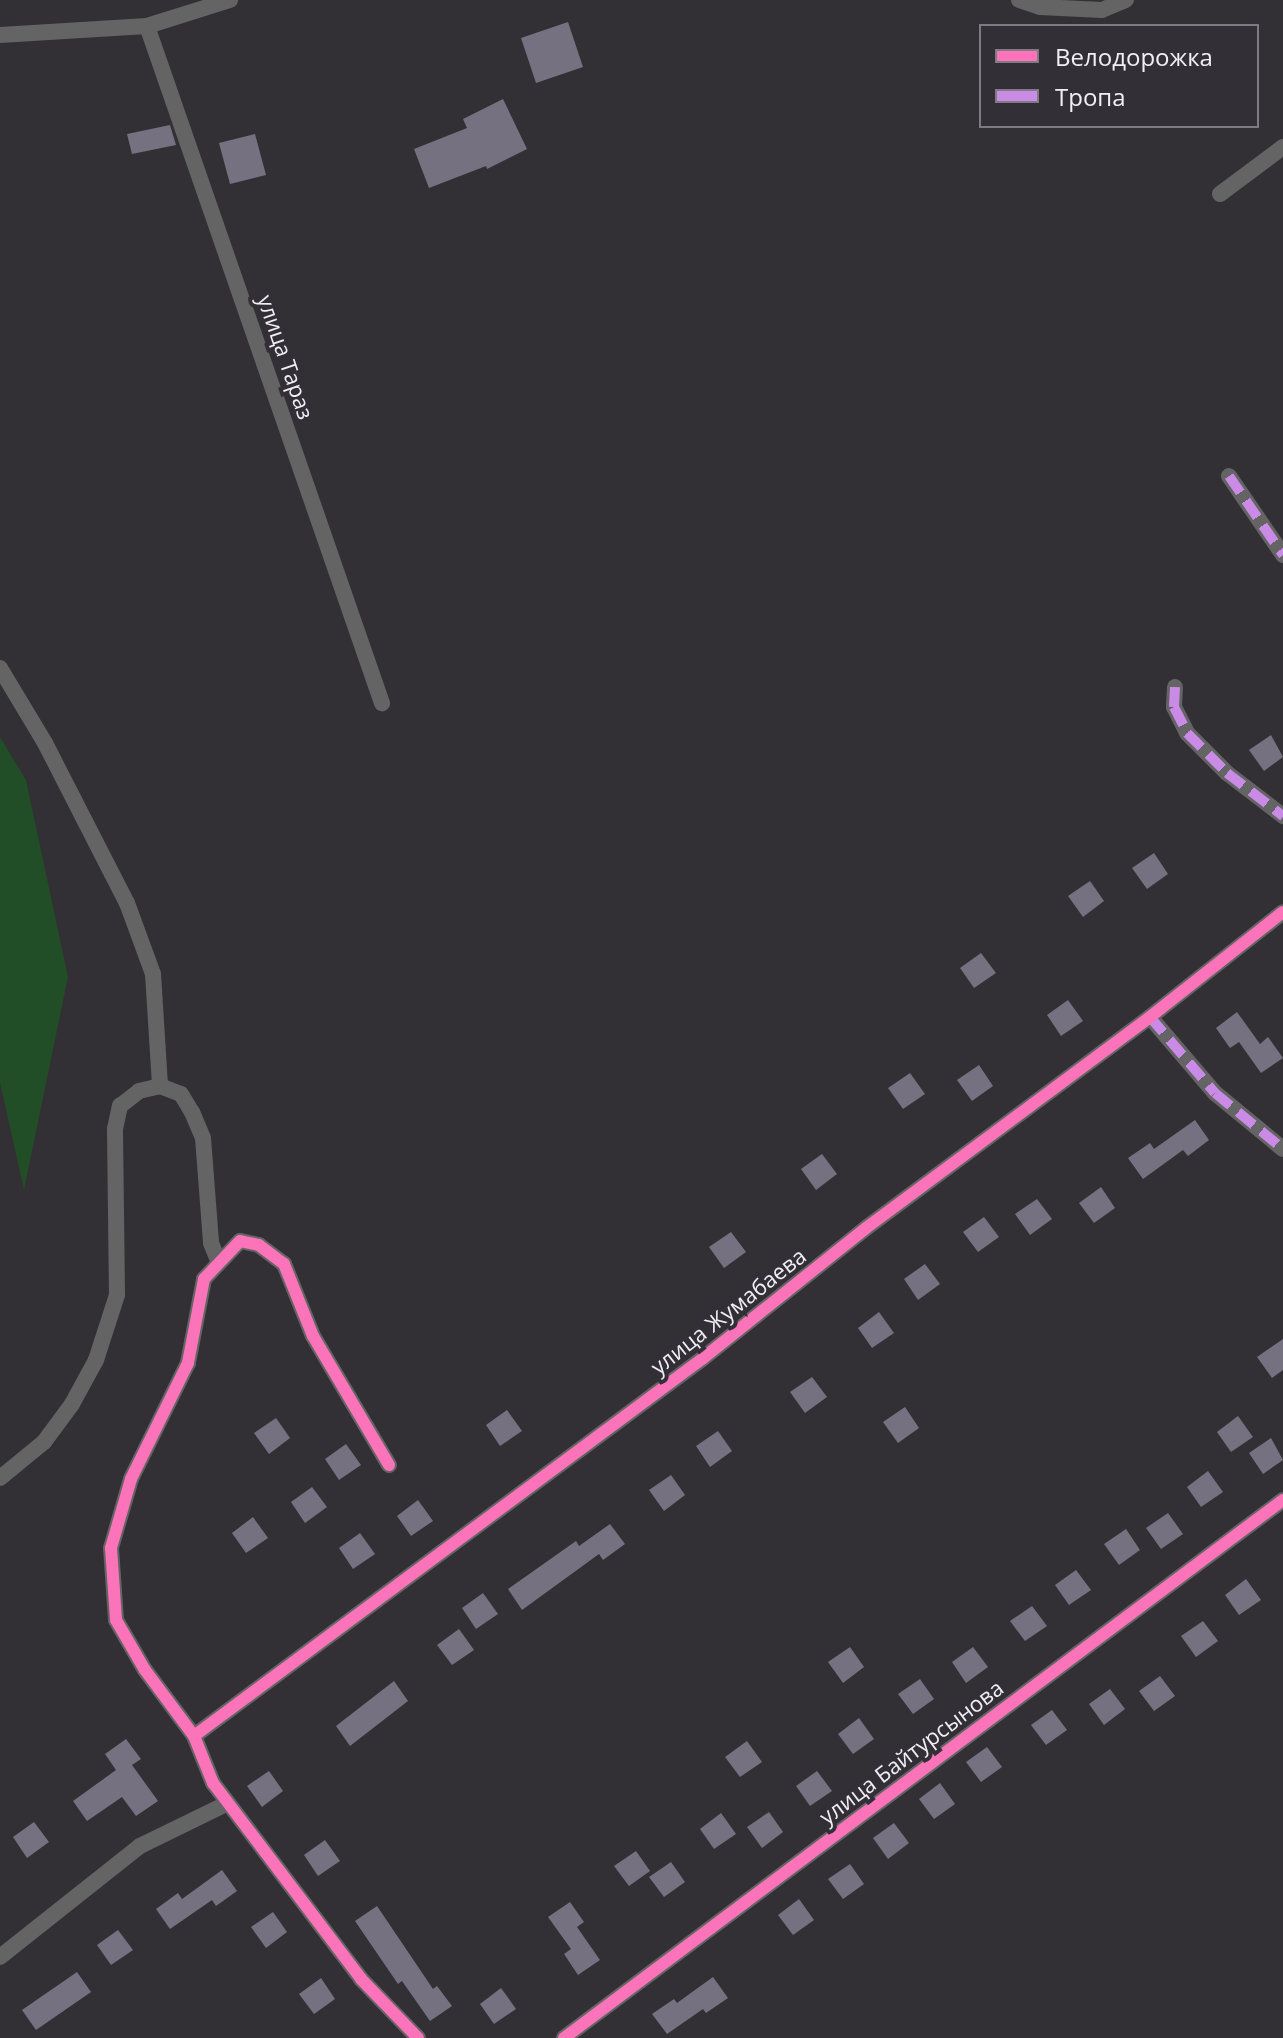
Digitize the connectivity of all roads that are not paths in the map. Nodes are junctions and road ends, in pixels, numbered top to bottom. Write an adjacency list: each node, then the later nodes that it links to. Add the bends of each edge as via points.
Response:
1 (230, 0): 4 (street)
2 (1019, 0): 3 (street, via 1040,7 1102,10)
3 (1126, 0)
4 (147, 26): 5 (street); 12 (street, улица Тараз)
5 (0, 35)
6 (1283, 147): 7 (street)
7 (1220, 194)
8 (1229, 476): 9 (street)
9 (1283, 555)
10 (0, 668): 16 (street, via 127,903 153,974)
11 (1175, 687): 13 (street, via 1174,707 1187,733 1227,773)
12 (382, 703)
13 (1283, 816)
14 (1283, 912): 15 (street, улица Жумабаева)
15 (1150, 1017): 17 (street, via 1215,1093); 22 (street, улица Жумабаева, via 866,1228 702,1359)
16 (160, 1086): 18 (street, via 181,1094 203,1138 211,1243); 20 (street, via 139,1091 120,1106 115,1129 117,1295 96,1360 44,1442)
17 (1283, 1149)
18 (218, 1260): 19 (street, via 240,1241 259,1245 284,1264 313,1336); 22 (street, via 204,1279 188,1363 131,1479 111,1548 116,1620)
19 (389, 1465)
20 (0, 1478)
21 (1283, 1500): 26 (street, улица Байтурсынова)
22 (194, 1736): 23 (street)
23 (226, 1804): 24 (street, via 140,1846); 25 (street, via 361,1979)
24 (0, 1957)
25 (418, 2038)
26 (564, 2038)

